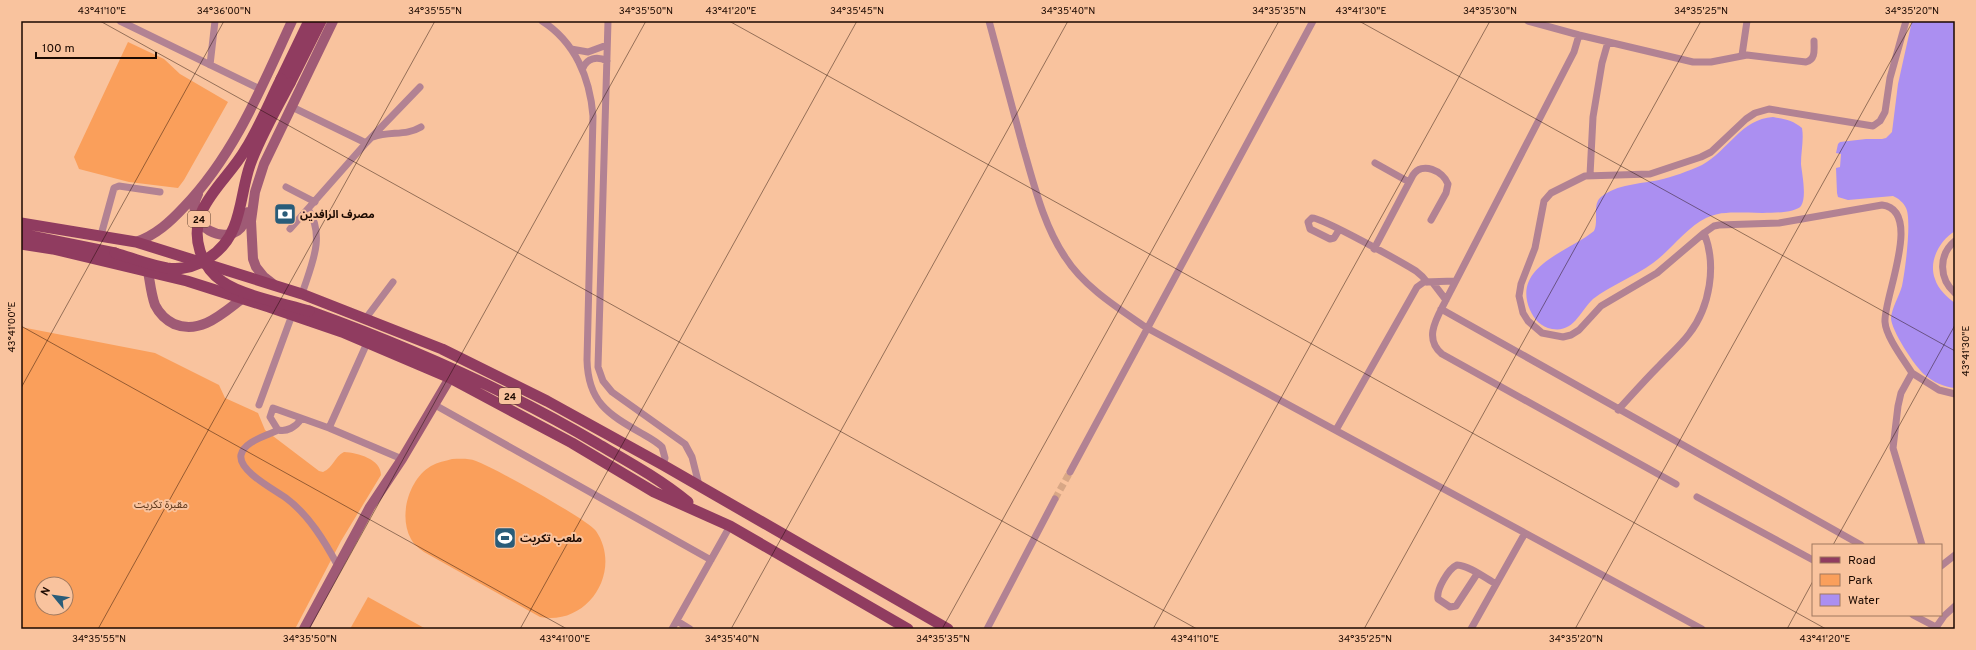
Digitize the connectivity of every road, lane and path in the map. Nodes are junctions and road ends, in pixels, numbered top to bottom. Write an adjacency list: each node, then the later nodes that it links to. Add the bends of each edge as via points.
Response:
1 (120, 21): 21 (street)
2 (215, 21): 21 (street)
3 (292, 21): 25 (street)
4 (309, 21): 23 (main road, 24)
5 (321, 21): 23 (main road, 24)
6 (333, 21): 26 (street)
7 (542, 21): 18 (street)
8 (608, 21): 17 (street)
9 (989, 21): 61 (street, via 1037,196 1052,233 1077,273)
10 (1313, 21): 61 (street)
11 (1528, 21): 14 (street)
12 (1747, 21): 19 (street)
13 (1906, 21): 30 (street, via 1890,78 1884,112 1880,121 1873,126 1769,109 1750,116 1711,152 1701,157 1650,174)
14 (1579, 35): 16 (street); 50 (street, via 1574,52)
15 (1814, 41): 19 (street, via 1814,56 1806,62)
16 (1608, 42): 19 (street, via 1693,62 1711,62); 30 (street, via 1594,110)
17 (607, 45): 18 (street, via 588,52); 20 (street)
18 (571, 49): 22 (street)
19 (1742, 55)
20 (607, 61): 22 (street, via 593,59 586,62); 77 (street, via 598,367 603,381 612,392 684,444 692,456)
21 (210, 65): 25 (street)
22 (582, 68): 74 (street, via 588,84 593,116 588,373 591,386 604,409 614,418 662,447 665,454)
23 (285, 81): 43 (main road, 24, bridge, via 250,165 234,227 216,253 198,264 175,268 159,266 115,253); 80 (main road, 24, bridge, via 246,149 227,177 207,199 198,221 198,245 208,267 222,282 350,326 430,359 527,404 652,476)
24 (420, 87): 28 (street)
25 (260, 90): 31 (street, via 239,133)
26 (292, 107): 28 (street); 35 (street, via 264,164)
27 (421, 127): 28 (street, via 405,133 383,134)
28 (369, 140): 36 (street)
29 (1374, 163): 32 (street)
30 (1590, 175): 42 (street, via 1552,193 1546,198 1543,206 1535,248 1519,296 1528,321 1542,333 1563,337 1575,333 1601,306 1657,273)
31 (206, 182): 35 (street, via 197,196 194,207 196,220 208,230 223,235 233,233 244,224); 46 (street, via 160,231)
32 (1409, 182): 38 (street, via 1415,172 1422,168 1431,169 1445,178 1447,190); 48 (street)
33 (286, 187): 36 (street)
34 (160, 192): 44 (street, via 119,186 114,188)
35 (254, 192): 53 (street, via 251,221 253,260 256,268)
36 (314, 202): 37 (street)
37 (308, 209): 40 (street); 54 (street, via 315,222 317,244)
38 (1431, 220)
39 (21, 223): 44 (main road)
40 (290, 229)
41 (1339, 230): 48 (street)
42 (1704, 233): 63 (street, via 1719,225 1779,223 1882,205 1889,207 1898,216 1900,239 1899,257 1885,321 1888,332); 68 (street, via 1708,242 1711,272 1707,297 1701,313 1690,333)
43 (21, 234)
44 (101, 235): 46 (main road)
45 (1955, 241): 55 (street, via 1943,258 1942,271 1947,286)
46 (136, 242): 53 (main road)
47 (21, 244): 49 (main road)
48 (1374, 249): 52 (street, via 1416,271)
49 (148, 271): 56 (main road); 56 (street, via 156,306 167,319 178,325 204,325)
50 (1455, 281): 52 (street); 57 (street)
51 (393, 282): 60 (street)
52 (1430, 282): 57 (street); 72 (street, via 1421,283 1417,287)
53 (273, 284): 54 (main road)
54 (302, 294): 60 (main road)
55 (1955, 294)
56 (243, 298): 59 (main road)
57 (1446, 300): 58 (street)
58 (1441, 310): 68 (street); 76 (street, via 1432,334 1434,343 1442,354)
59 (292, 315): 62 (main road); 66 (street)
60 (366, 318): 74 (main road, via 478,366)
61 (1147, 328): 72 (street); 75 (street)
62 (367, 343): 64 (main road); 70 (street)
63 (1912, 373): 65 (street, via 1939,390); 84 (street, via 1901,393 1893,448)
64 (450, 378): 67 (street); 80 (main road, via 572,443 640,484)
65 (1955, 394)
66 (259, 405)
67 (435, 405): 73 (street); 87 (street)
68 (1618, 410): 83 (street)
69 (301, 420): 70 (street); 71 (street, via 292,428); 71 (street, via 273,408 270,417)
70 (329, 428): 73 (street)
71 (278, 430): 89 (street, via 246,446 241,456 242,462 248,471 287,499 304,515)
72 (1336, 430): 82 (street)
73 (402, 460): 89 (street, via 370,507)
74 (663, 465): 77 (main road)
75 (1070, 472)
76 (1676, 484)
77 (699, 485): 100 (main road)
78 (1697, 497): 86 (street)
79 (1055, 499): 101 (street)
80 (697, 510): 81 (main road)
81 (730, 526): 87 (street); 99 (main road)
82 (1526, 533): 91 (street); 103 (street)
83 (1859, 544)
84 (1922, 544)
85 (1955, 555): 88 (street)
86 (1812, 559)
87 (711, 560): 94 (street)
88 (1942, 565)
89 (338, 566): 96 (street)
90 (1477, 574): 90 (street, via 1462,566 1453,567 1438,592 1438,599 1450,607 1456,606); 91 (street)
91 (1496, 584): 102 (street)
92 (1953, 611): 95 (street)
93 (1916, 616): 95 (street)
94 (677, 621): 97 (street); 98 (street)
95 (1935, 628)
96 (304, 629)
97 (672, 629)
98 (690, 629)
99 (908, 629)
100 (948, 629)
101 (987, 629)
102 (1471, 629)
103 (1702, 629)

